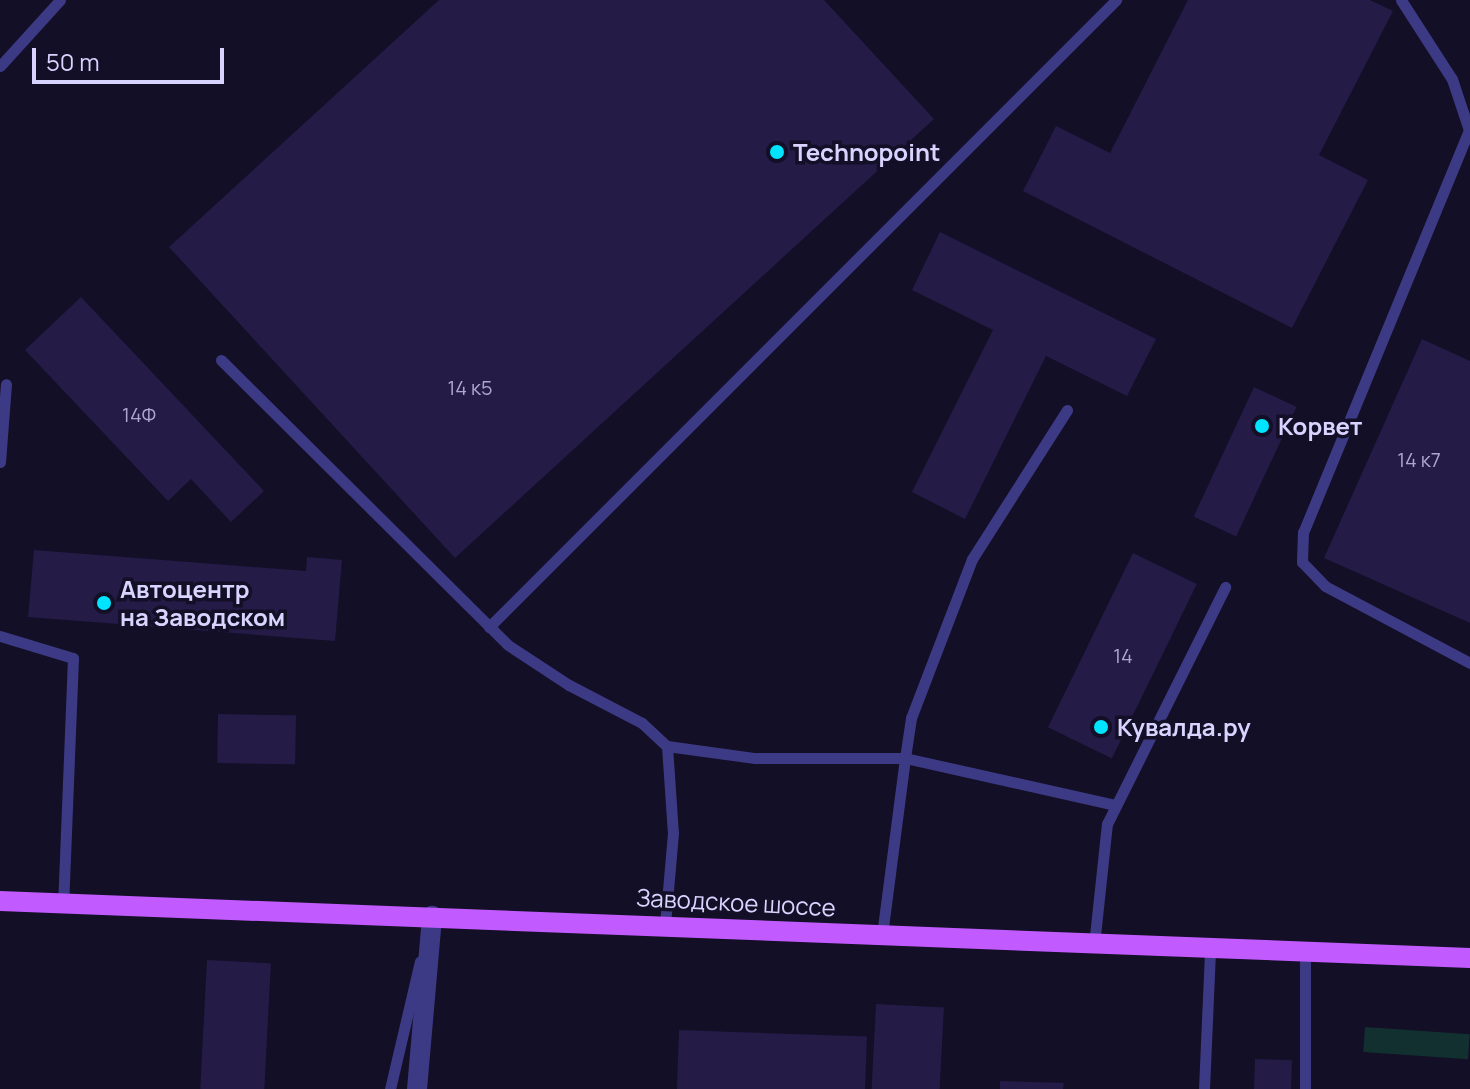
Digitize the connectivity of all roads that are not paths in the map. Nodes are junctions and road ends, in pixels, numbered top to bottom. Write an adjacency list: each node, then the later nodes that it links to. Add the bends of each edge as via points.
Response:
1 (60, 0): 4 (lane)
2 (1116, 0): 10 (lane)
3 (1401, 0): 12 (lane, via 1452,79 1469,130 1303,532 1302,562 1325,586)
4 (0, 66)
5 (221, 360): 10 (lane)
6 (6, 384): 8 (lane)
7 (1067, 410): 14 (lane, via 972,559 911,718)
8 (0, 462)
9 (1225, 587): 15 (lane)
10 (489, 627): 13 (lane, via 569,685 642,723)
11 (0, 636): 17 (lane, via 73,658)
12 (1470, 663)
13 (667, 746): 14 (lane, via 755,758); 19 (lane, via 673,833)
14 (905, 758): 15 (lane); 20 (lane)
15 (1116, 805): 21 (lane, via 1107,824)
16 (0, 901): 17 (main road, Заводское шоссе)
17 (63, 904): 18 (main road, Заводское шоссе)
18 (432, 916): 19 (main road, Заводское шоссе); 25 (lane); 26 (street)
19 (665, 925): 20 (main road, Заводское шоссе)
20 (882, 935): 21 (main road, Заводское шоссе)
21 (1094, 946): 22 (main road, Заводское шоссе)
22 (1210, 949): 23 (main road, Заводское шоссе); 27 (lane)
23 (1305, 953): 24 (main road, Заводское шоссе); 28 (lane)
24 (1470, 958)
25 (390, 1089)
26 (417, 1089)
27 (1204, 1089)
28 (1305, 1089)

